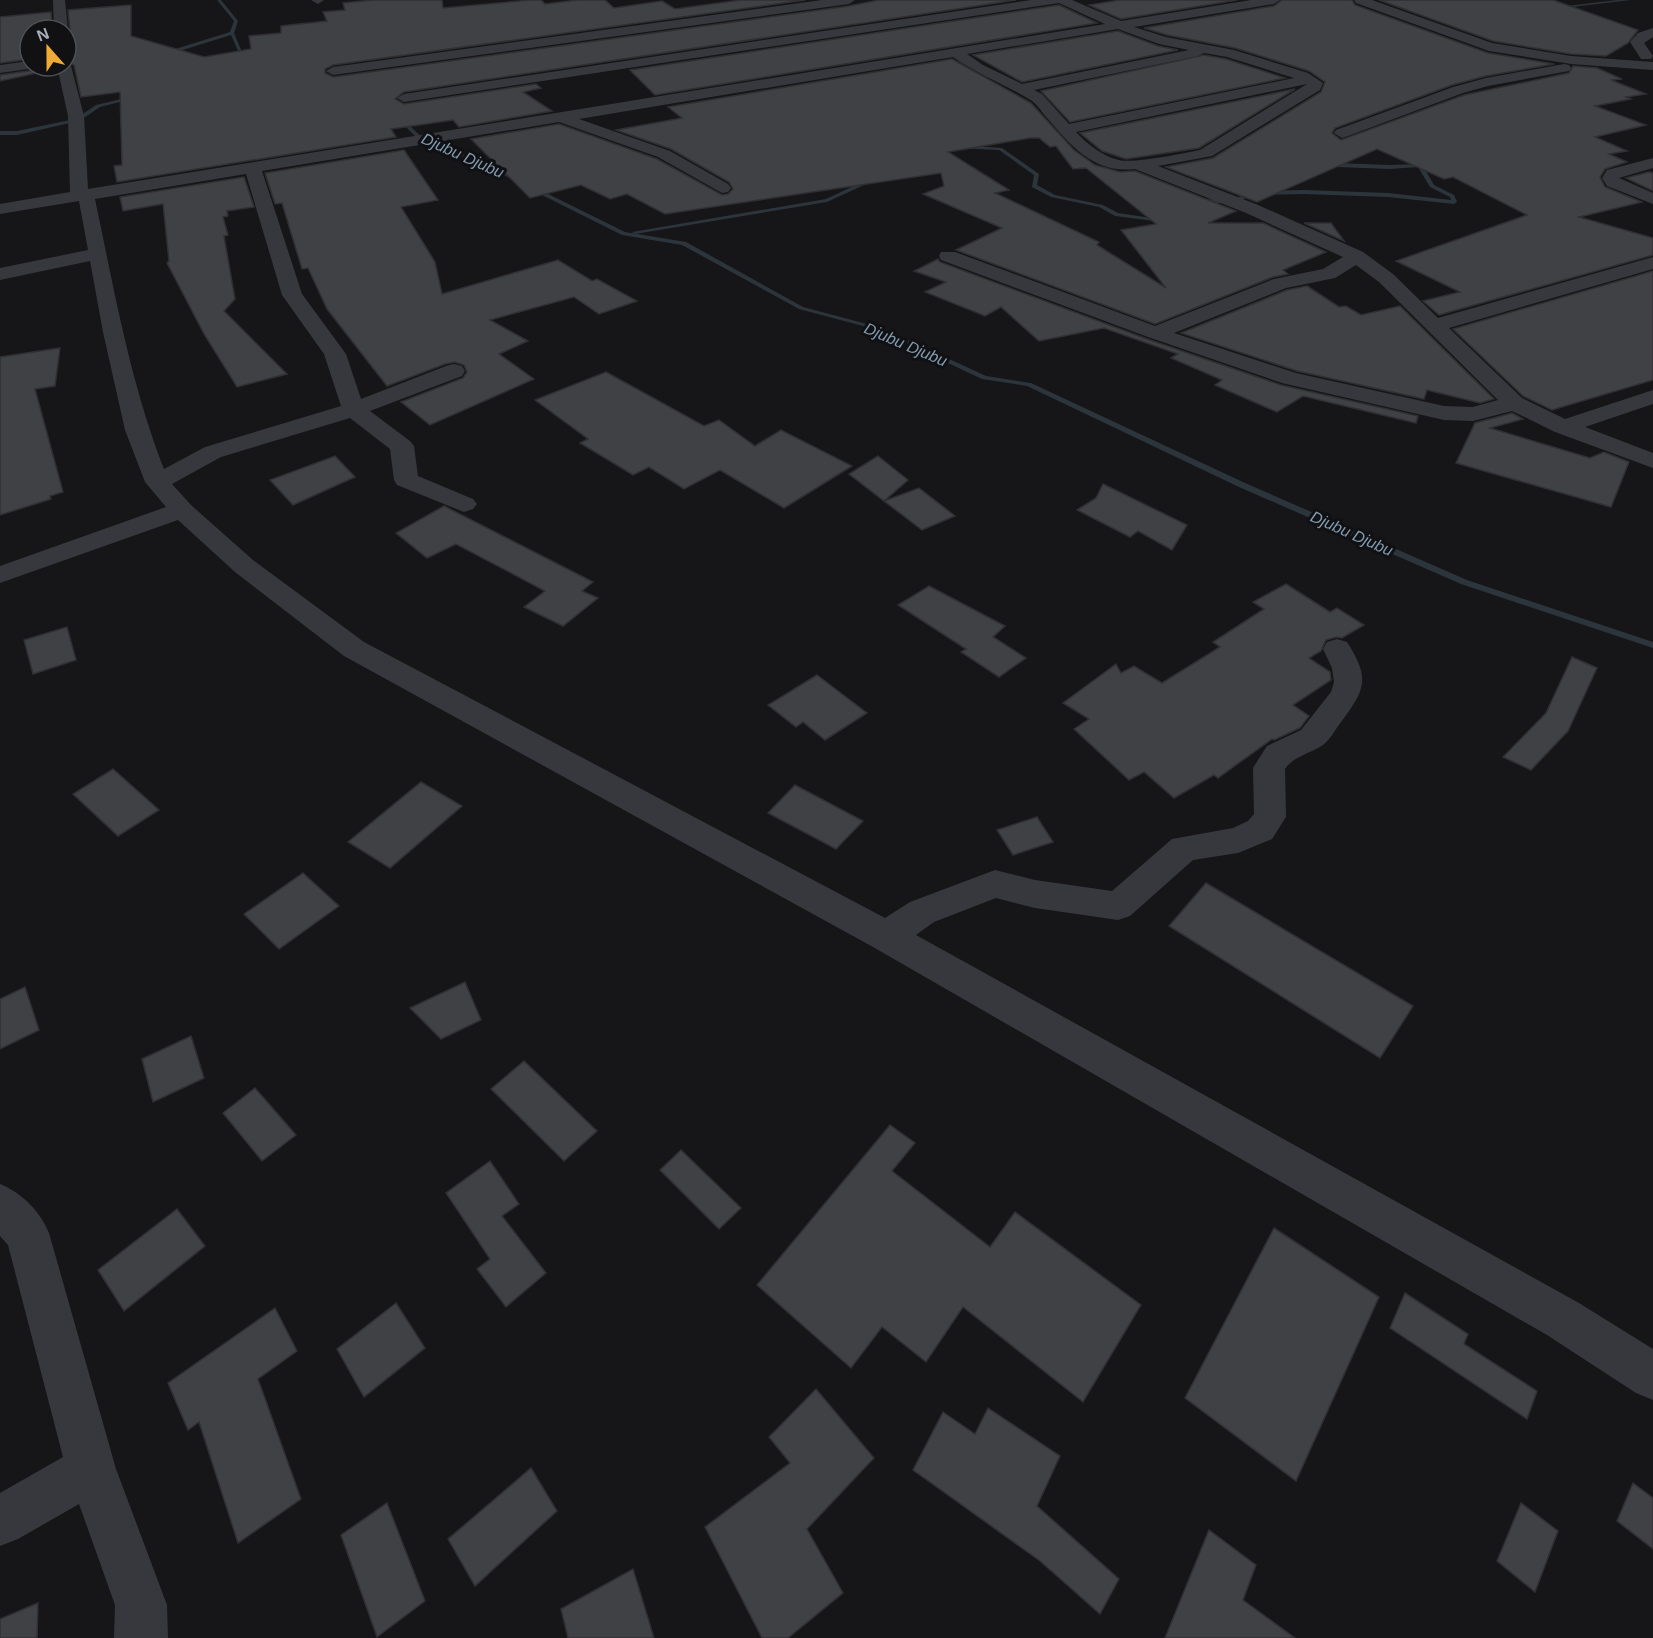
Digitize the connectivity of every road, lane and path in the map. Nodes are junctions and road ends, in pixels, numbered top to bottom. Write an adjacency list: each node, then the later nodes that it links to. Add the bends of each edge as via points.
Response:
1 (58, 0): 10 (street)
2 (849, 0): 11 (street)
3 (1056, 0): 14 (street)
4 (1062, 0): 12 (street)
5 (1238, 0): 12 (street)
6 (1274, 0): 12 (street)
7 (1360, 0): 19 (street, via 1489,47)
8 (1379, 0): 18 (street, via 1496,39)
9 (686, 7): 11 (street)
10 (60, 18)
11 (702, 21): 14 (street); 23 (street)
12 (1111, 23): 15 (street, via 1164,41); 16 (street); 24 (street)
13 (1653, 32): 18 (street, via 1637,42)
14 (741, 47): 17 (street); 29 (street)
15 (1211, 50): 26 (street); 28 (street)
16 (956, 53): 24 (street); 28 (street, via 978,68)
17 (758, 57)
18 (1651, 59): 20 (street)
19 (1571, 60): 20 (street); 32 (street, via 1561,69 1458,90)
20 (1631, 65): 27 (street)
21 (18, 67): 22 (street)
22 (0, 69)
23 (333, 71)
24 (783, 73): 30 (street); 33 (street)
25 (67, 78): 39 (street, via 76,121)
26 (1311, 79): 31 (street); 35 (street, via 1315,87 1206,153)
27 (1653, 82)
28 (1023, 88): 31 (street, via 1045,103)
29 (404, 98)
30 (560, 117): 33 (street); 38 (street, via 664,154)
31 (1065, 129): 35 (street, via 1090,153 1119,166)
32 (1342, 133)
33 (437, 134): 34 (street)
34 (398, 140): 37 (street); 39 (street)
35 (1136, 163): 47 (street)
36 (1653, 163): 40 (street, via 1610,178)
37 (252, 167): 39 (street); 55 (street, via 292,295 335,354)
38 (722, 188)
39 (82, 193): 41 (street); 42 (street); 45 (street)
40 (1653, 199)
41 (54, 201): 43 (street); 44 (street, via 47,207 48,213)
42 (0, 203)
43 (0, 209)
44 (19, 224)
45 (98, 254): 49 (street); 58 (street, via 137,430)
46 (948, 256): 51 (street)
47 (1356, 256): 50 (street, via 1386,278); 51 (street, via 1336,271 1281,283)
48 (1653, 263): 50 (street)
49 (4, 272)
50 (1435, 325): 54 (street)
51 (1155, 333): 54 (street, via 1290,378 1426,410 1473,414)
52 (454, 371): 55 (street)
53 (1653, 397): 56 (street)
54 (1514, 403): 56 (street)
55 (353, 410): 58 (street, via 213,452); 59 (street, via 402,446 406,480)
56 (1563, 427): 57 (street)
57 (1653, 461)
58 (157, 482): 60 (street)
59 (464, 504)
60 (182, 510): 61 (street); 63 (street, via 244,566 354,649)
61 (0, 575)
62 (1337, 649): 63 (street, via 1348,675 1345,695 1312,738 1278,754 1269,768 1270,817 1260,830 1238,840 1184,848 1118,906 995,884 922,912)
63 (886, 936): 65 (street, via 1563,1319)
64 (0, 1205): 66 (street, via 27,1233)
65 (1653, 1376)
66 (90, 1469): 67 (street); 68 (street, via 141,1605)
67 (0, 1521)
68 (141, 1638)

